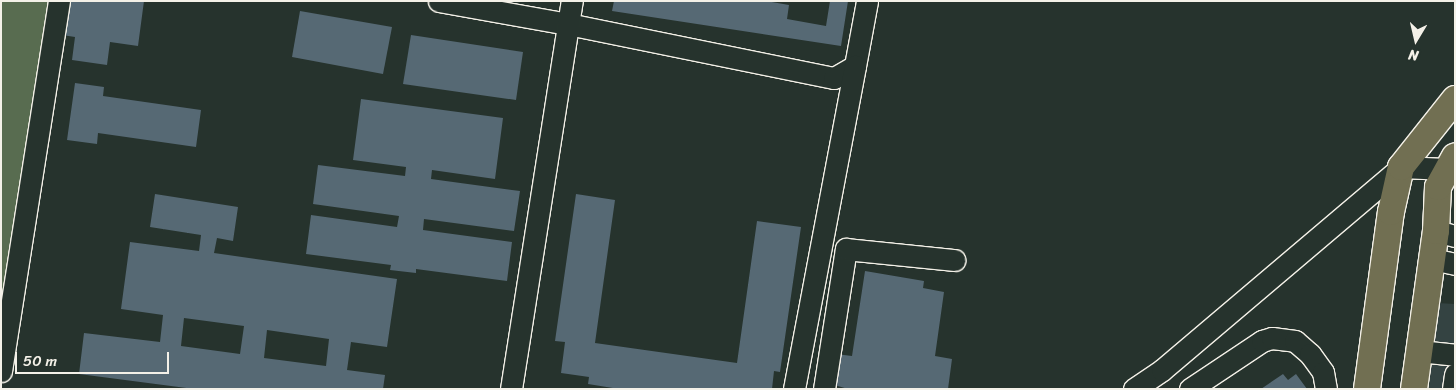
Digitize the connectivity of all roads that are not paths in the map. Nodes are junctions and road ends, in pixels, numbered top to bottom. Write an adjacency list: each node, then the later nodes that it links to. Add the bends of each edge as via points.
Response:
1 (59, 1): 15 (street)
2 (439, 1): 5 (street)
3 (572, 1): 5 (street)
4 (867, 1): 6 (street)
5 (568, 24): 6 (street, via 834,78); 17 (street)
6 (855, 66): 18 (street)
7 (1455, 99): 9 (main road)
8 (1450, 162): 9 (street); 10 (main road, via 1438,187)
9 (1401, 167): 20 (street, via 1162,370); 23 (main road)
10 (1445, 234): 12 (main road)
11 (954, 260): 19 (street, via 846,249)
12 (1443, 262): 13 (main road)
13 (1419, 351): 14 (street); 24 (main road)
14 (1455, 355)
15 (1, 371)
16 (1455, 374): 25 (street)
17 (511, 389)
18 (794, 389)
19 (824, 389)
20 (1134, 389)
21 (1190, 389): 22 (street, via 1262,341 1272,338 1295,341 1310,354 1323,372)
22 (1326, 389)
23 (1367, 389)
24 (1414, 389)
25 (1453, 389)

